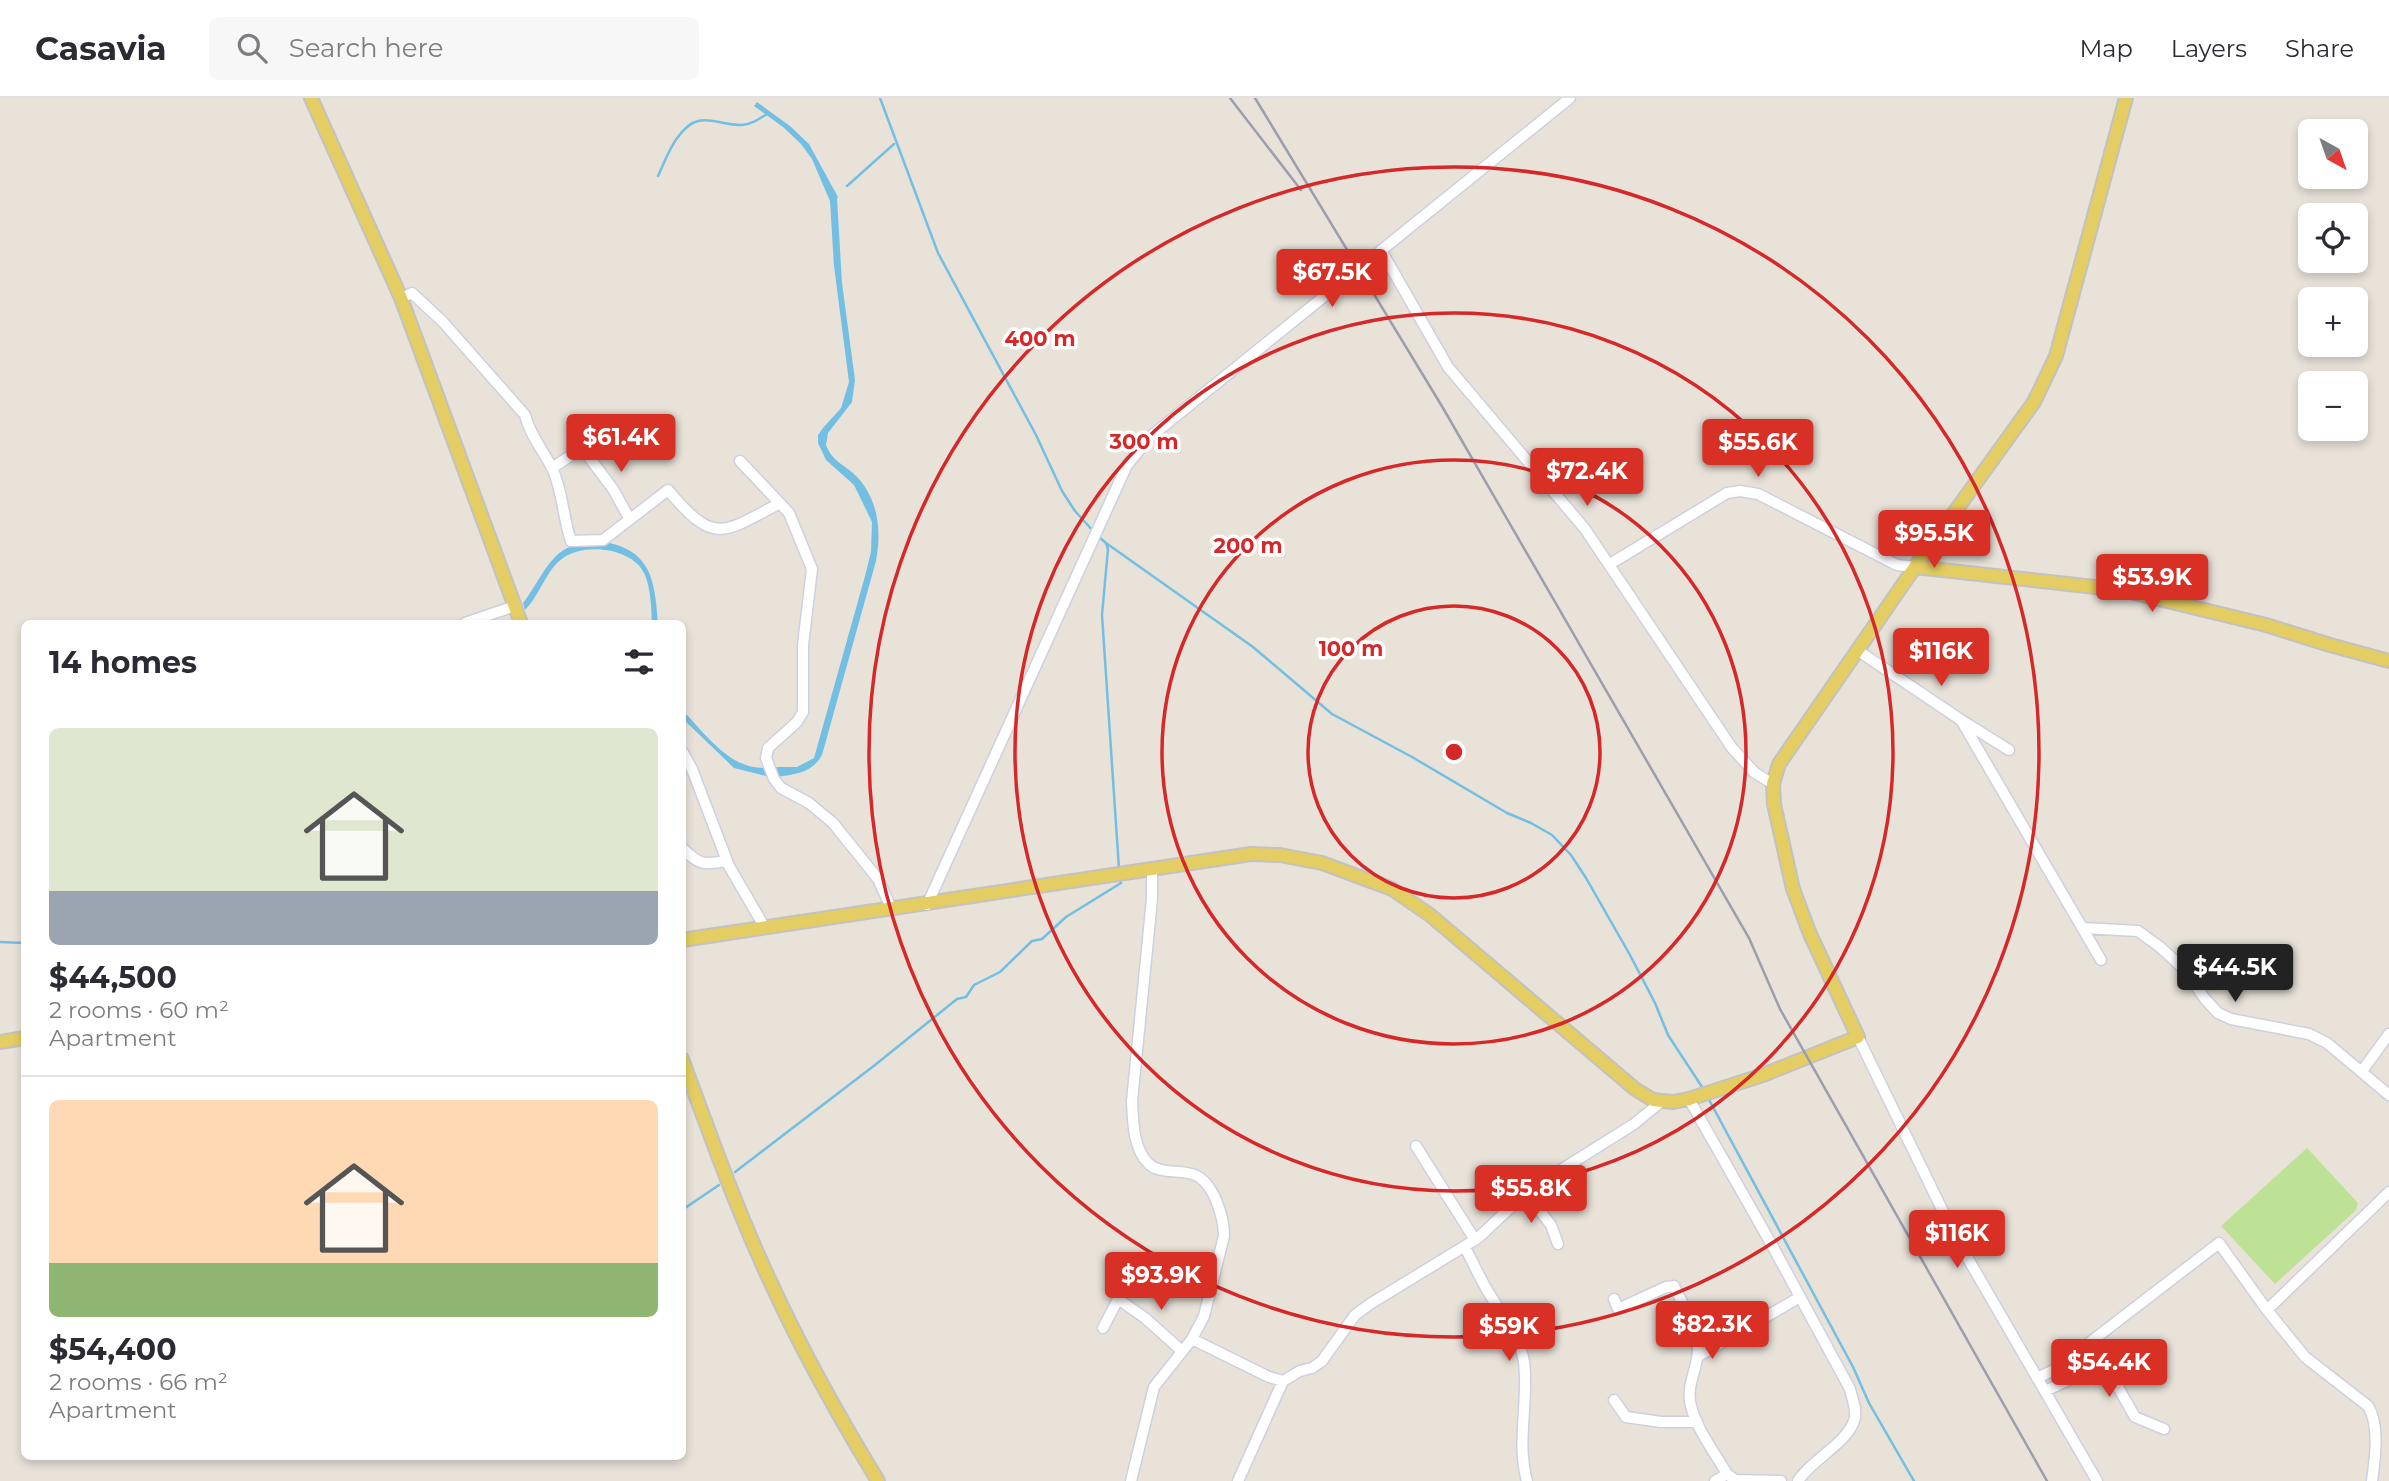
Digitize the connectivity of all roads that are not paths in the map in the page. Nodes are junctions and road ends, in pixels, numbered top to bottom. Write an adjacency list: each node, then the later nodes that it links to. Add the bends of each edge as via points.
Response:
1 (311, 98): 5 (main road)
2 (1570, 98): 4 (street)
3 (2126, 98): 13 (main road, via 2049,374 2034,402)
4 (1381, 250): 12 (street, via 1448,367); 26 (street, via 1150,437 1127,465)
5 (401, 298): 9 (street, via 412,293 486,370 525,415); 14 (main road)
6 (609, 430): 7 (street)
7 (583, 449): 9 (street); 11 (street)
8 (740, 461): 10 (street)
9 (552, 468): 11 (street, via 571,541 603,540)
10 (780, 503): 11 (street, via 719,530 697,522 668,490); 27 (street, via 809,558 812,576 803,645 803,712 768,747 766,758 781,788 833,823 878,879)
11 (629, 518)
12 (1610, 565): 13 (street, via 1727,493 1740,491 1758,494 1897,565); 22 (street, via 1732,748 1755,773)
13 (1915, 567): 17 (main road); 18 (main road, via 2122,590)
14 (515, 606): 15 (street); 16 (main road)
15 (474, 620)
16 (520, 620)
17 (1857, 650): 19 (street); 22 (main road, via 1779,764)
18 (2389, 661)
19 (1961, 720): 20 (street); 29 (street)
20 (2009, 750)
21 (686, 758): 24 (street)
22 (1773, 784): 33 (main road, via 1793,889)
23 (686, 852): 24 (street, via 704,864)
24 (726, 861): 28 (street)
25 (1152, 870): 26 (main road); 40 (main road, via 1251,854 1280,855 1322,863 1392,889 1430,915 1635,1089); 53 (street, via 1133,1124 1147,1163 1204,1181 1224,1227 1208,1305)
26 (927, 905): 27 (main road)
27 (892, 910): 28 (main road)
28 (765, 928): 30 (main road)
29 (2083, 928): 31 (street); 37 (street, via 2138,931 2184,969 2218,1013 2309,1034 2327,1042)
30 (686, 939)
31 (2101, 960)
32 (2389, 1034): 37 (street)
33 (1858, 1037): 38 (main road); 56 (street, via 1956,1238)
34 (21, 1038): 35 (main road)
35 (0, 1042)
36 (686, 1070): 63 (main road, via 770,1283)
37 (2362, 1071): 39 (street)
38 (1700, 1095): 40 (main road); 48 (street)
39 (2389, 1095)
40 (1662, 1101): 43 (street)
41 (1416, 1146): 44 (street)
42 (2389, 1192): 51 (street)
43 (1526, 1193): 44 (street); 45 (street, via 1551,1225)
44 (1475, 1240): 46 (street)
45 (1558, 1244)
46 (1465, 1247): 57 (street, via 1355,1315 1322,1361); 66 (street, via 1524,1359)
47 (1135, 1267): 49 (street)
48 (1800, 1297): 55 (street); 69 (street, via 1850,1389 1855,1408 1845,1436)
49 (1118, 1299): 52 (street); 54 (street)
50 (1614, 1299): 55 (street, via 1618,1308 1674,1286 1697,1337)
51 (2267, 1310): 56 (street, via 2220,1242 2054,1370); 71 (street, via 2305,1357 2373,1414)
52 (1103, 1328)
53 (1192, 1339): 54 (street); 57 (street)
54 (1182, 1351): 64 (street, via 1154,1387)
55 (1696, 1357): 60 (street, via 1690,1405)
56 (2037, 1378): 58 (street)
57 (1283, 1381): 65 (street)
58 (2045, 1391): 61 (street, via 2106,1366 2135,1416); 70 (street)
59 (1614, 1400): 60 (street, via 1626,1417)
60 (1697, 1422): 62 (street)
61 (2164, 1429)
62 (1727, 1474): 67 (street); 68 (street, via 1735,1480)
63 (878, 1481)
64 (1131, 1481)
65 (1238, 1481)
66 (1527, 1481)
67 (1715, 1481)
68 (1781, 1481)
69 (1798, 1481)
70 (2097, 1481)
71 (2372, 1481)

